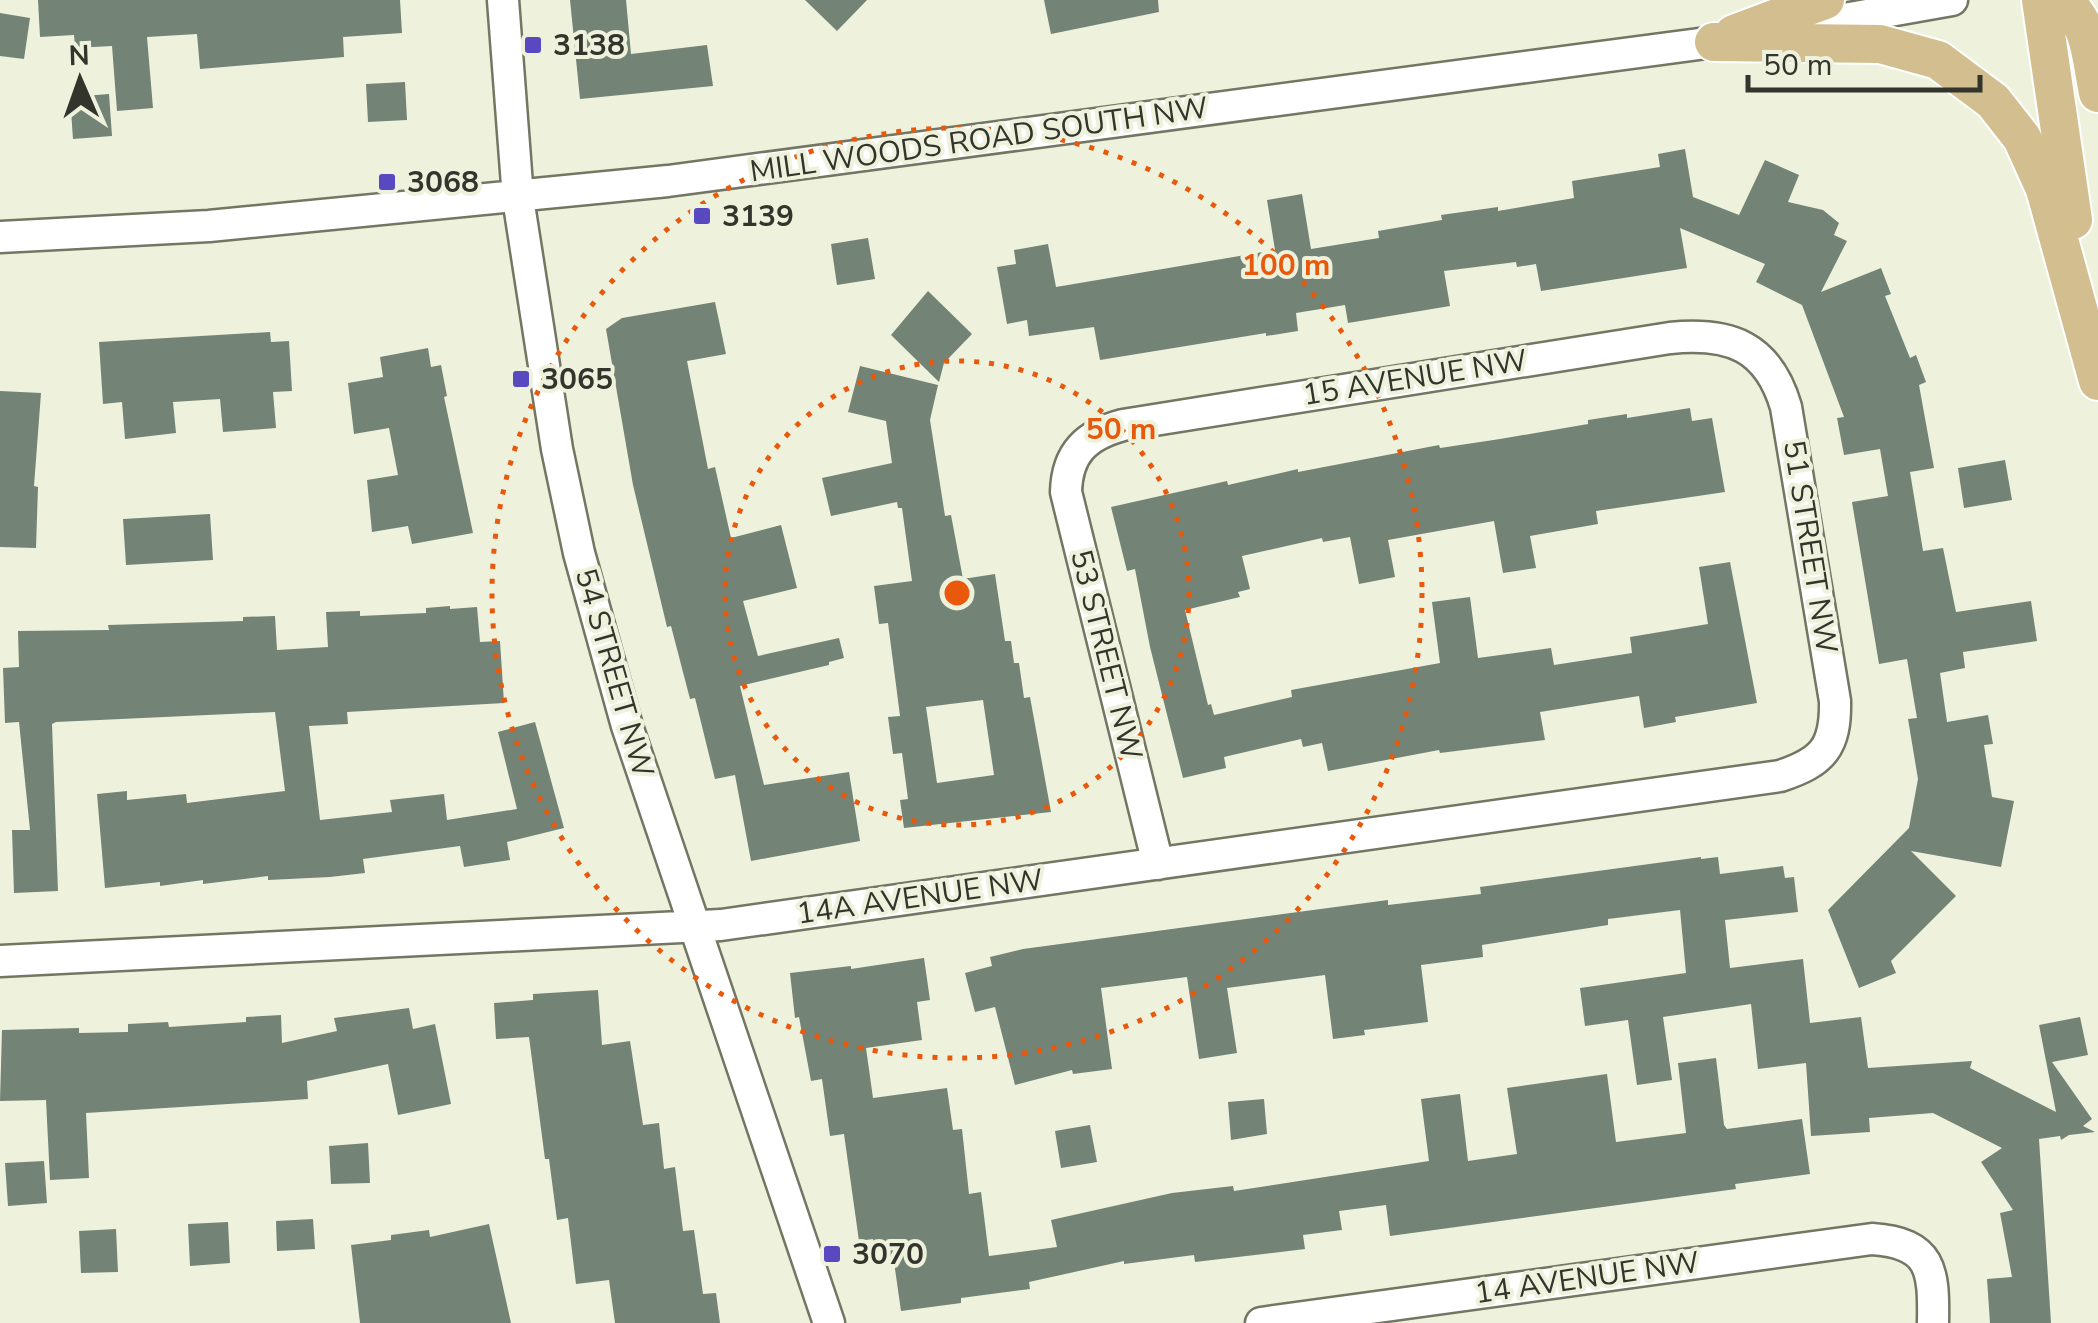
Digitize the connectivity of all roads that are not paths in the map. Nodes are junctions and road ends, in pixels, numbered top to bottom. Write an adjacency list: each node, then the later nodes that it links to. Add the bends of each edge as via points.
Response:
1 (503, 0): 8 (street, 54 STREET NW)
2 (1826, 0): 6 (main road)
3 (1952, 0): 6 (street, MILL WOODS ROAD SOUTH NW)
4 (2041, 0): 11 (main road)
5 (2062, 0): 7 (main road, via 2085,26)
6 (1714, 42): 8 (street, MILL WOODS ROAD SOUTH NW); 11 (main road, via 1880,44 1938,60 1993,101 2022,138 2045,190)
7 (2098, 93)
8 (518, 198): 9 (street, MILL WOODS ROAD SOUTH NW); 15 (street, 54 STREET NW, via 579,553 627,726)
9 (0, 237)
10 (1754, 354): 12 (street, 15 AVENUE NW, via 1722,338 1670,338 1123,425); 13 (street, 51 STREET NW, via 1779,383 1786,407 1835,701)
11 (2098, 381)
12 (1078, 447): 14 (street, 53 STREET NW, via 1066,492)
13 (1826, 750): 14 (street, 14A AVENUE NW, via 1780,776)
14 (1158, 864): 15 (street, 14A AVENUE NW)
15 (694, 926): 16 (street, 14A AVENUE NW); 17 (street, 54 STREET NW)
16 (0, 961)
17 (829, 1323)
18 (1261, 1323): 19 (street, 14 AVENUE NW, via 1896,1240 1926,1261)
19 (1932, 1323)

